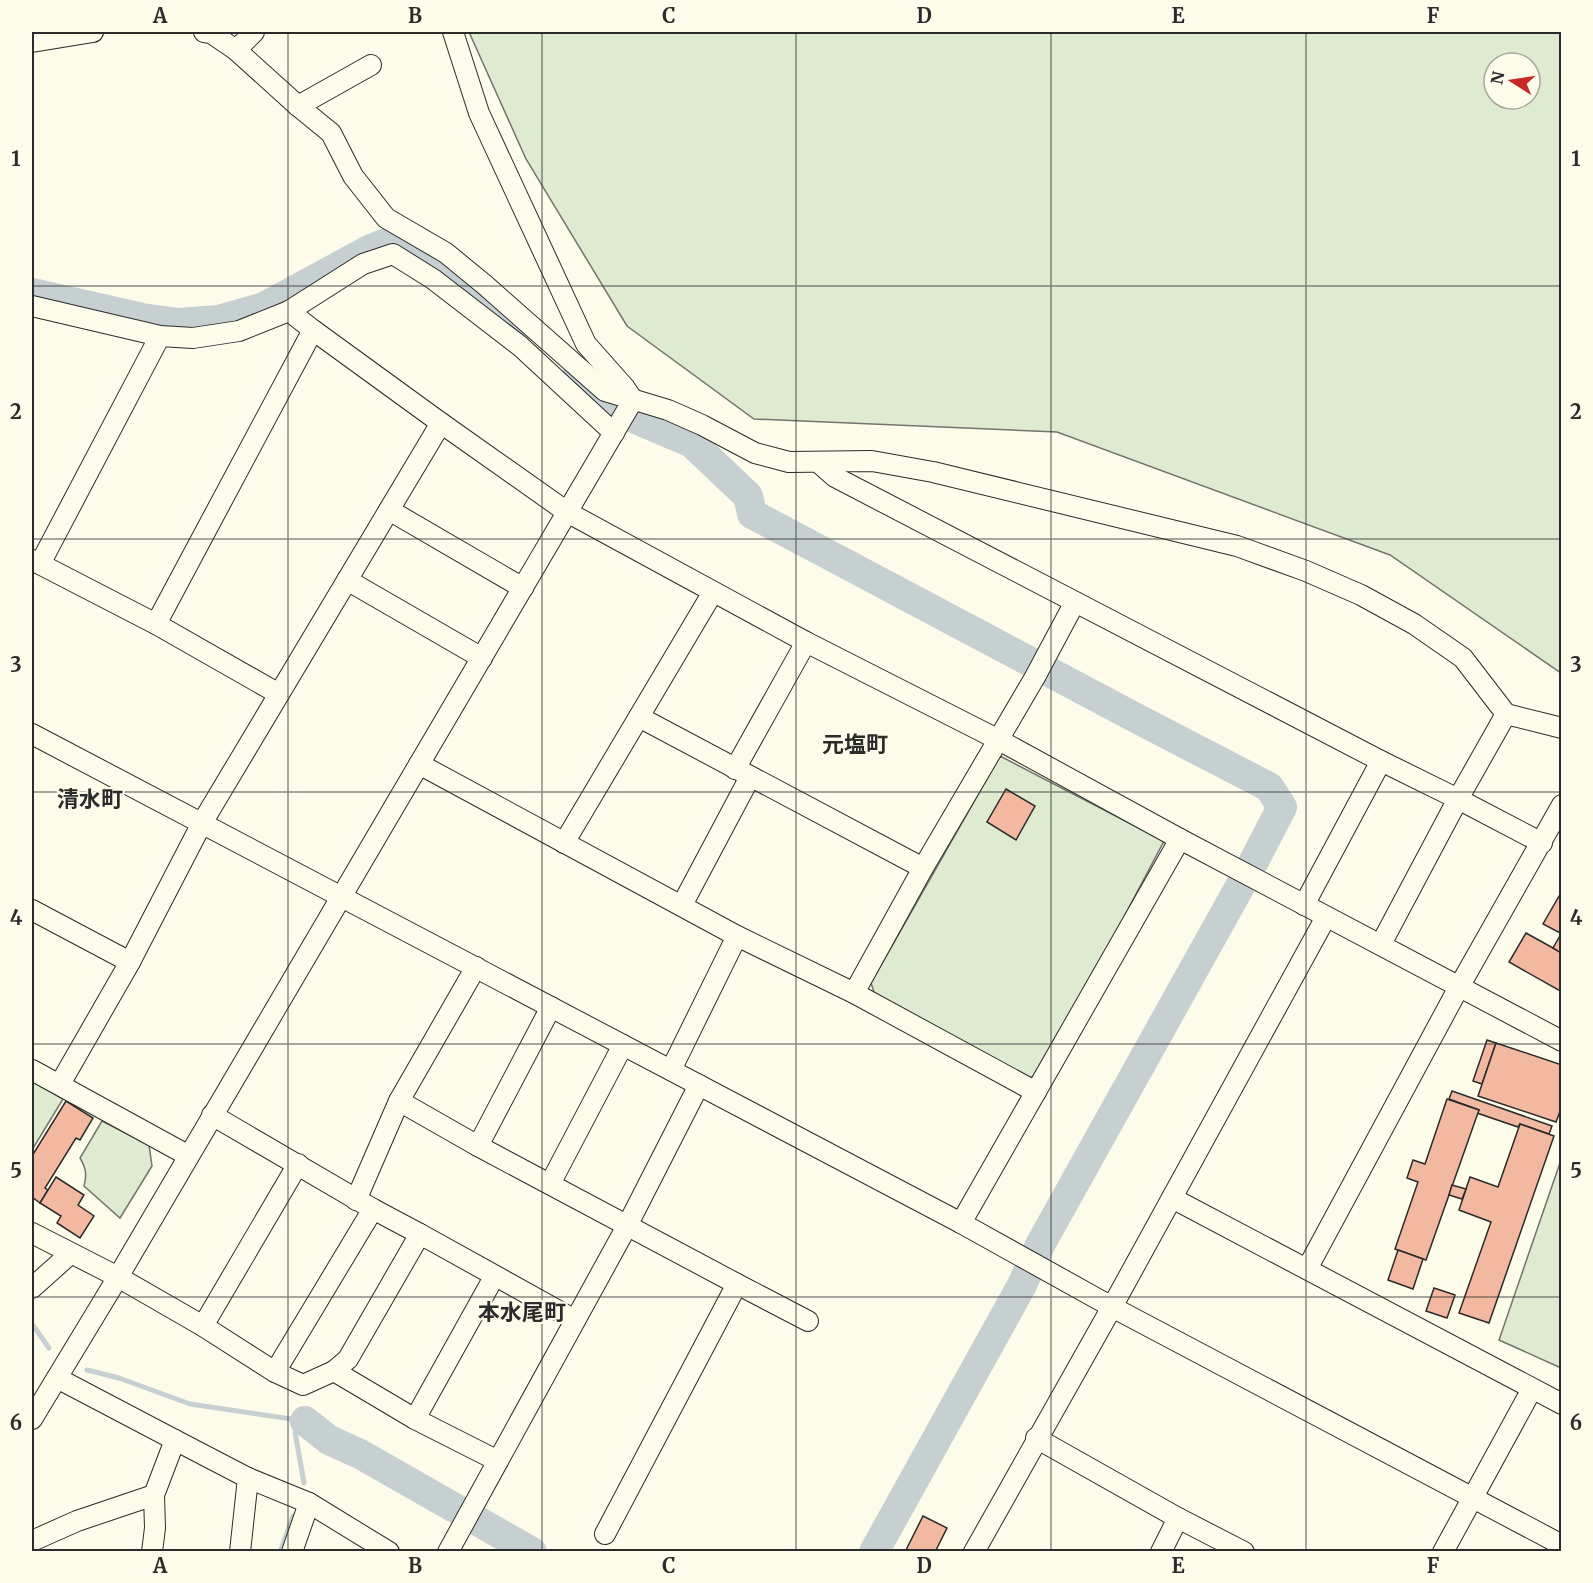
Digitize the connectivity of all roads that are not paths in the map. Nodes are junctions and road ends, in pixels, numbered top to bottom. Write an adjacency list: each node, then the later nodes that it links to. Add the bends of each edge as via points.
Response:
1 (93, 32): 5 (street)
2 (204, 32): 6 (street)
3 (254, 32): 6 (street)
4 (453, 32): 13 (street, via 479,113 586,345)
5 (32, 42)
6 (236, 50): 8 (street)
7 (371, 65): 8 (street)
8 (298, 106): 13 (street, via 331,133 353,176 386,218 446,253 605,391)
9 (32, 306): 12 (street)
10 (289, 310): 11 (street); 12 (street, via 239,332 193,338); 15 (street, via 363,264 393,254 433,279 520,346)
11 (313, 330): 14 (street); 24 (street)
12 (160, 336): 19 (street)
13 (633, 400): 15 (street); 16 (street, via 668,410 755,453 789,462)
14 (441, 423): 17 (street); 18 (street)
15 (614, 433): 18 (street)
16 (819, 463): 23 (street, via 835,477); 28 (street, via 872,461 933,472 1257,553 1361,595 1430,634 1463,658)
17 (389, 510): 20 (street); 21 (street)
18 (567, 512): 21 (street); 22 (street)
19 (36, 562): 24 (street)
20 (347, 580): 26 (street); 27 (street)
21 (523, 588): 26 (street)
22 (713, 592): 25 (street); 29 (street)
23 (1075, 602): 32 (street); 33 (street)
24 (156, 624): 27 (street)
25 (806, 642): 32 (street); 35 (street)
26 (482, 658): 34 (street)
27 (279, 694): 38 (street)
28 (1506, 714): 30 (street); 36 (street)
29 (639, 717): 35 (street); 40 (street)
30 (1562, 728)
31 (32, 734): 38 (street)
32 (997, 739): 39 (street); 42 (street)
33 (1381, 761): 36 (street); 45 (street)
34 (419, 764): 40 (street); 43 (street)
35 (742, 773): 42 (street); 44 (street)
36 (1458, 799): 41 (street); 49 (street)
37 (1562, 805): 41 (street)
38 (202, 824): 43 (street); 50 (street)
39 (1180, 838): 45 (street); 61 (street)
40 (564, 843): 44 (street)
41 (1542, 843): 52 (street)
42 (922, 868): 53 (street)
43 (341, 896): 51 (street); 63 (street)
44 (682, 905): 48 (street)
45 (1304, 905): 47 (street)
46 (32, 910): 50 (street)
47 (1326, 917): 49 (street); 68 (street)
48 (737, 936): 53 (street); 58 (street)
49 (1382, 944): 52 (street)
50 (130, 962): 59 (street)
51 (476, 967): 54 (street); 62 (street)
52 (1460, 987): 55 (street); 75 (street)
53 (854, 993): 61 (street)
54 (551, 1007): 56 (street); 64 (street)
55 (1562, 1041)
56 (623, 1045): 58 (street); 67 (street)
57 (32, 1070): 59 (street)
58 (671, 1070): 60 (street)
59 (60, 1084): 65 (street)
60 (699, 1085): 70 (street); 71 (street)
61 (1036, 1092): 70 (street)
62 (399, 1101): 64 (street); 69 (street)
63 (212, 1115): 65 (street); 66 (street)
64 (478, 1146): 67 (street)
65 (189, 1156): 76 (street)
66 (297, 1164): 69 (street); 83 (street)
67 (550, 1184): 71 (street)
68 (1172, 1198): 75 (street); 80 (street)
69 (365, 1204): 73 (street); 85 (street)
70 (961, 1223): 80 (street)
71 (627, 1226): 78 (street); 81 (street)
72 (32, 1233): 74 (street)
73 (420, 1233): 77 (street); 84 (street, via 348,1359)
74 (70, 1254): 76 (street); 79 (street)
75 (1307, 1269): 87 (street)
76 (118, 1277): 83 (street); 86 (street)
77 (494, 1277): 81 (street); 90 (street)
78 (737, 1284): 82 (street); 99 (street)
79 (32, 1288)
80 (1112, 1306): 91 (street); 96 (street)
81 (575, 1320): 93 (street)
82 (808, 1322)
83 (202, 1326): 85 (street)
84 (334, 1371): 85 (street, via 303,1385); 90 (street)
85 (275, 1372)
86 (57, 1378): 89 (street); 92 (street)
87 (1532, 1389): 88 (street); 96 (street)
88 (1562, 1404)
89 (32, 1419)
90 (416, 1419): 93 (street)
91 (1036, 1438): 98 (street); 107 (street)
92 (175, 1440): 94 (street); 95 (street)
93 (498, 1461): 106 (street)
94 (249, 1478): 97 (street); 103 (street)
95 (154, 1495): 100 (street); 102 (street)
96 (1472, 1498): 101 (street); 110 (street)
97 (309, 1503): 104 (street); 105 (street)
98 (1178, 1518): 108 (street); 109 (street)
99 (605, 1534)
100 (32, 1541)
101 (1562, 1545)
102 (152, 1551)
103 (240, 1551)
104 (292, 1551)
105 (389, 1551)
106 (448, 1551)
107 (974, 1551)
108 (1161, 1551)
109 (1244, 1551)
110 (1443, 1551)

